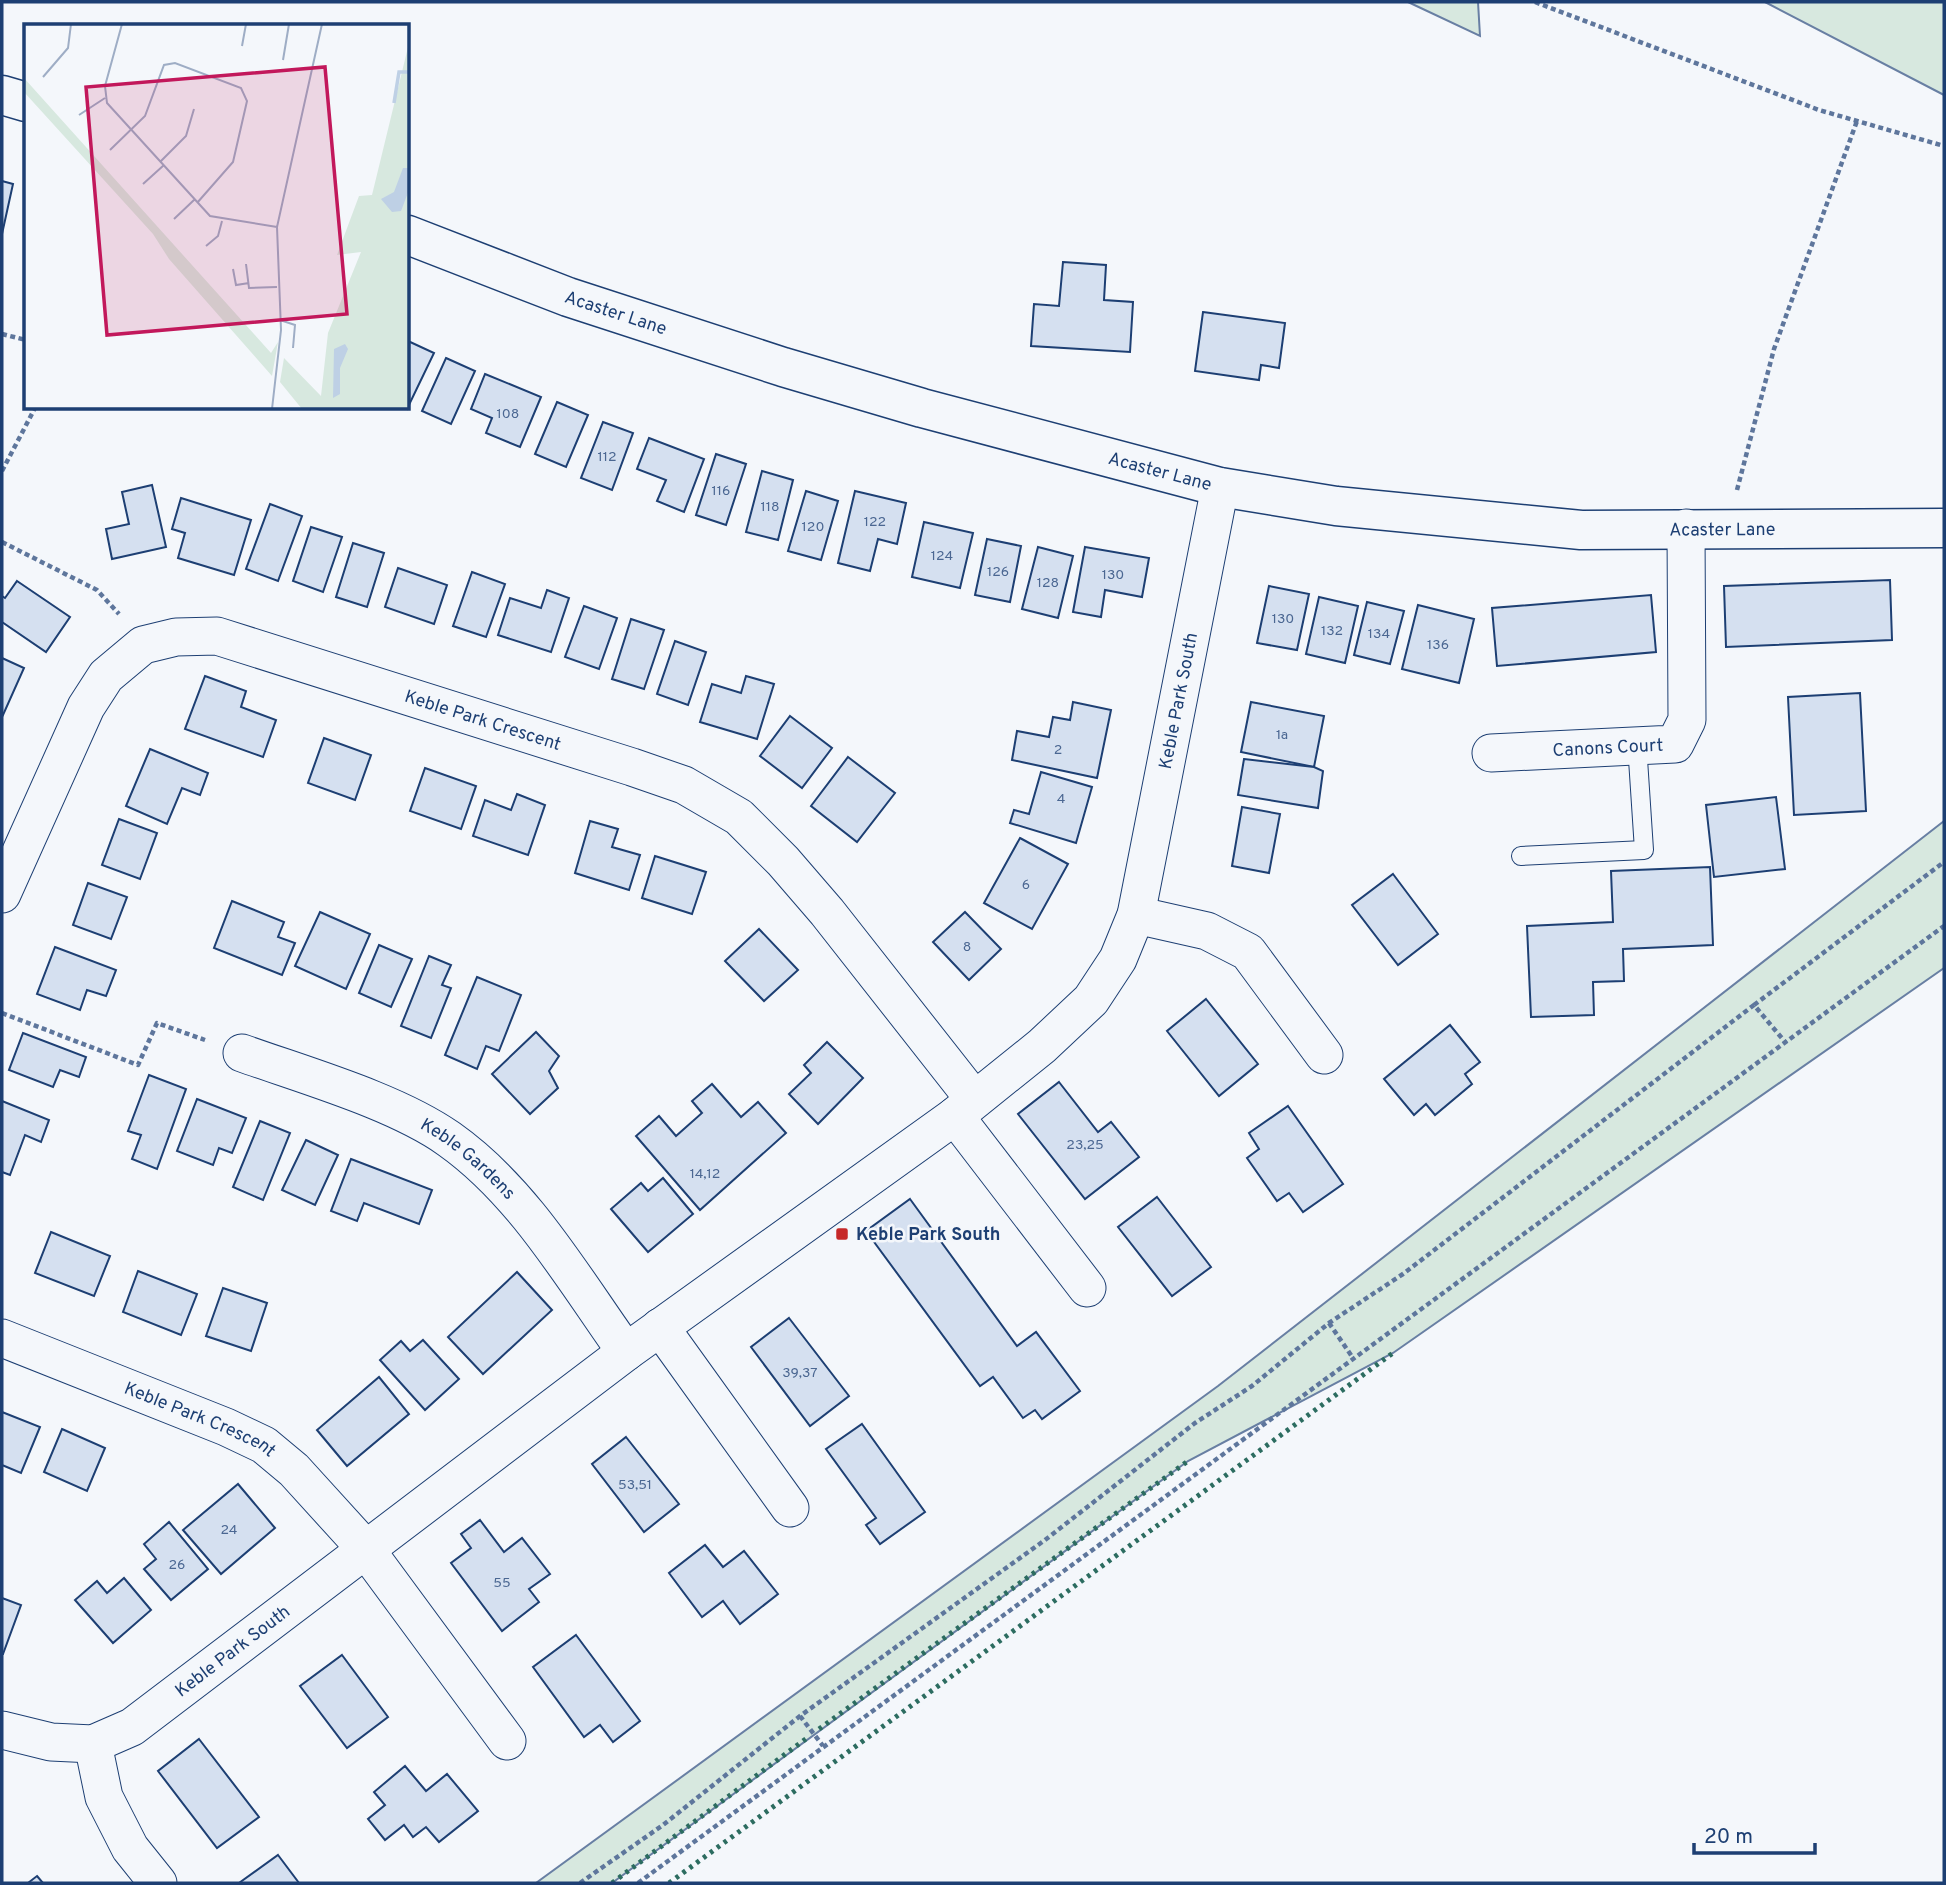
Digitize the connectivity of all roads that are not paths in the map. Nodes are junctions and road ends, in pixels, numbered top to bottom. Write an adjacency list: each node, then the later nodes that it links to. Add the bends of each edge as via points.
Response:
1 (2, 95): 2 (street)
2 (24, 101)
3 (410, 236): 4 (street, Acaster Lane, via 568,297 783,367)
4 (1220, 487): 5 (street, Acaster Lane, via 1455,519 1581,530); 11 (street, Keble Park South)
5 (1686, 528): 6 (street, Acaster Lane); 7 (street, Canons Court, via 1687,720 1675,744)
6 (1944, 528)
7 (1637, 744): 8 (street, Canons Court); 9 (lane, via 1644,850)
8 (1491, 753)
9 (1521, 856)
10 (2, 894): 14 (street, Keble Park Crescent, via 86,708 106,676 143,645 176,637 217,636 632,767 713,799 739,817 783,861)
11 (1136, 915): 13 (street, via 1207,930 1248,952); 14 (street, Keble Park South, via 1118,959 1091,1000)
12 (242, 1053): 18 (street, Keble Gardens, via 400,1112 484,1166 532,1221)
13 (1324, 1055)
14 (965, 1107): 15 (street); 16 (street, Keble Park South)
15 (1087, 1288)
16 (660, 1327): 18 (street, Keble Park South); 19 (street)
17 (2, 1338): 20 (street, Keble Park Crescent, via 264,1446 294,1470)
18 (626, 1352): 20 (street, Keble Park South)
19 (790, 1508)
20 (365, 1548): 22 (street); 23 (street, Keble Park South, via 132,1727)
21 (2, 1730): 23 (street, Keble Park South, via 51,1742)
22 (507, 1741)
23 (93, 1744): 24 (street, via 104,1797 130,1848)
24 (158, 1883)

